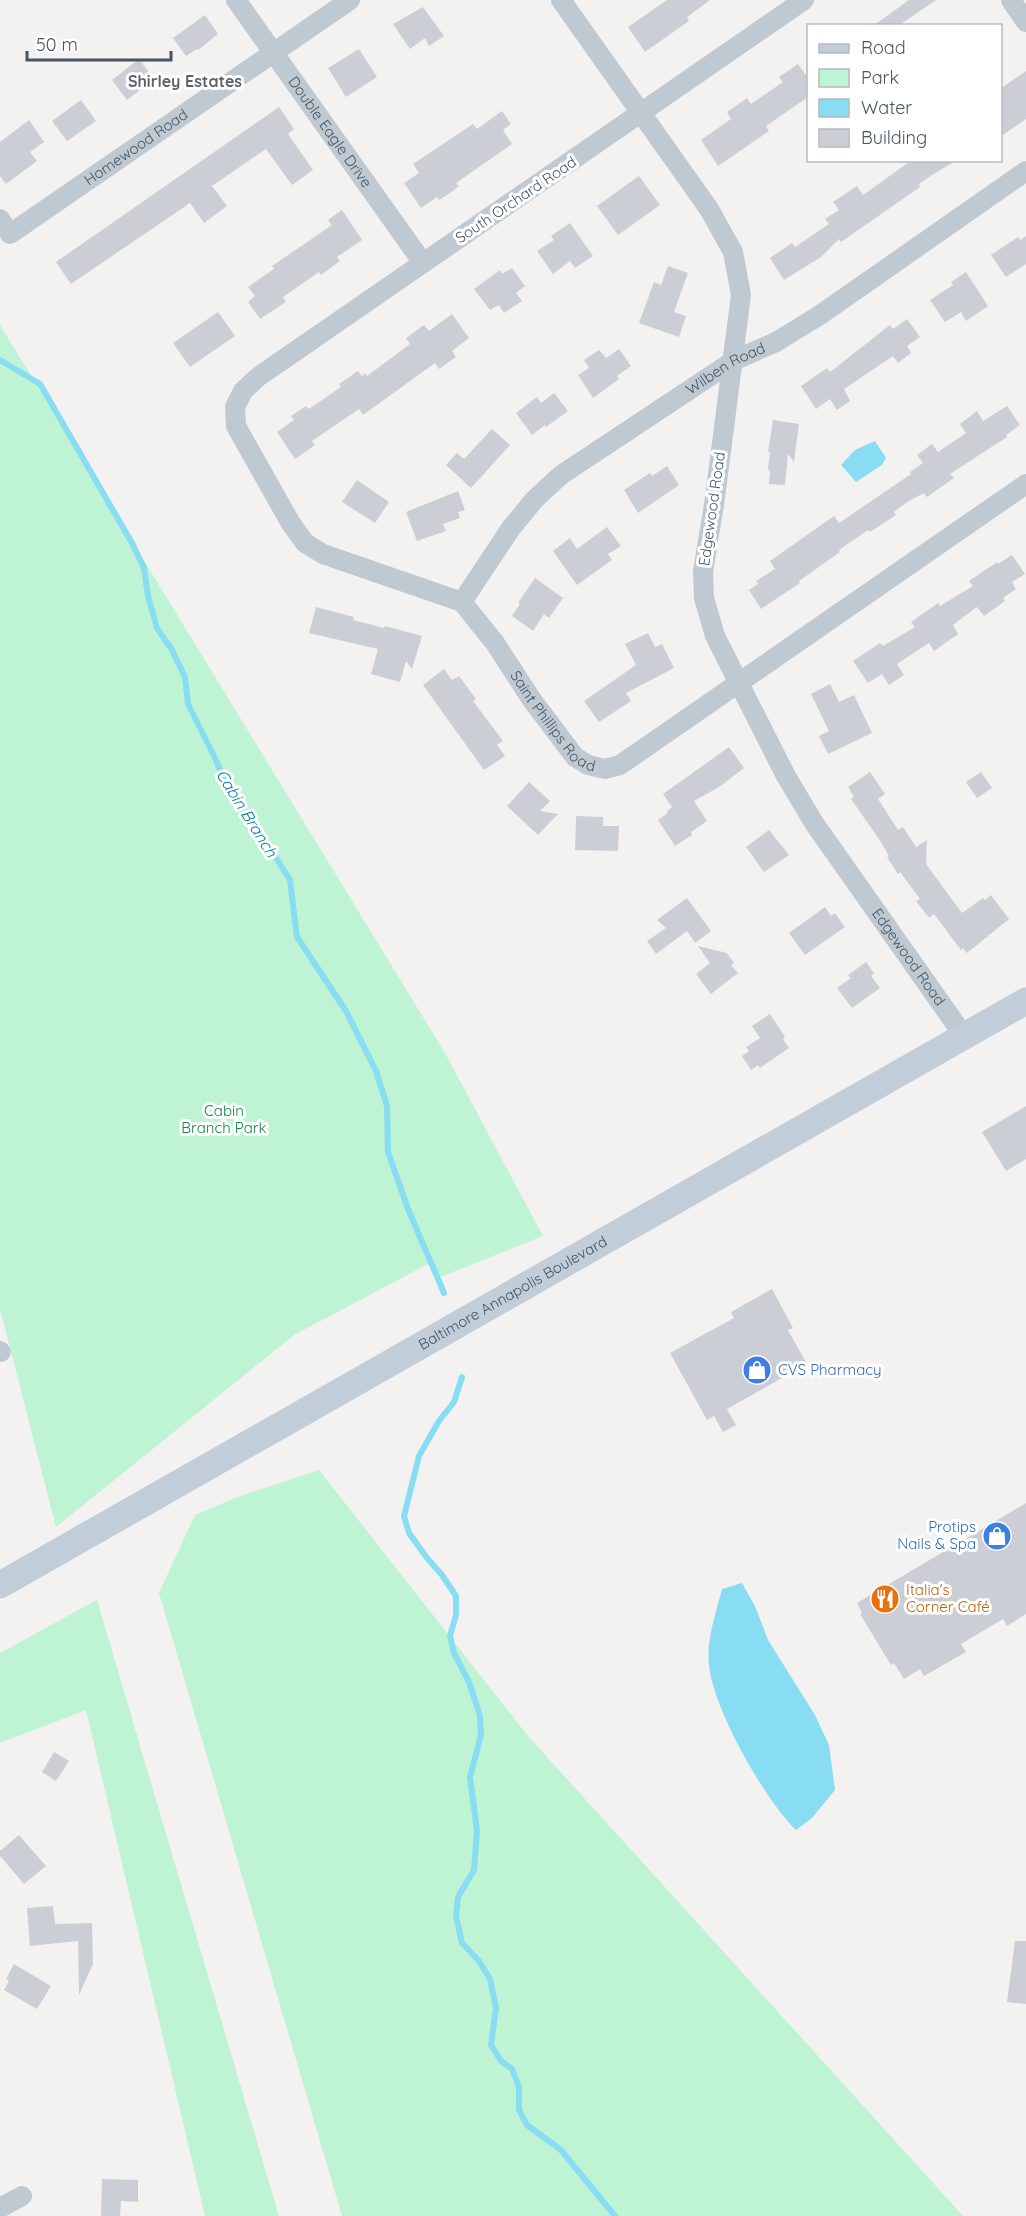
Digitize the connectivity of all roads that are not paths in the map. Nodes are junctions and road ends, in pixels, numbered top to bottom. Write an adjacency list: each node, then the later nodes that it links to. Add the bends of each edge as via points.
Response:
1 (236, 0): 7 (street, Double Eagle Drive)
2 (350, 0): 7 (street, Homewood Road)
3 (561, 0): 8 (street, Edgewood Road)
4 (804, 0): 8 (street, South Orchard Road)
5 (1011, 0): 6 (street)
6 (1026, 22)
7 (273, 52): 10 (street, Homewood Road); 11 (street, Double Eagle Drive)
8 (641, 114): 11 (street, South Orchard Road); 12 (street, Edgewood Road, via 709,209 733,252 741,295)
9 (1026, 171): 12 (street, Wilben Road, via 820,315 776,342)
10 (5, 227)
11 (423, 263): 14 (street, South Orchard Road, via 258,377 243,391 235,407 236,426 305,543 322,554)
12 (733, 361): 14 (street, Wilben Road, via 561,475 511,528); 15 (street, Edgewood Road, via 703,572 704,598 715,636)
13 (1026, 484): 15 (street, Saint Phillips Road)
14 (462, 602): 15 (street, Saint Phillips Road, via 575,757 588,765 605,769 620,765)
15 (740, 682): 17 (street, Edgewood Road, via 814,823)
16 (1026, 1001): 17 (main road, Baltimore Annapolis Boulevard)
17 (964, 1036): 18 (main road, Baltimore Annapolis Boulevard)
18 (0, 1585)
19 (22, 2196): 20 (street)
20 (0, 2208)

